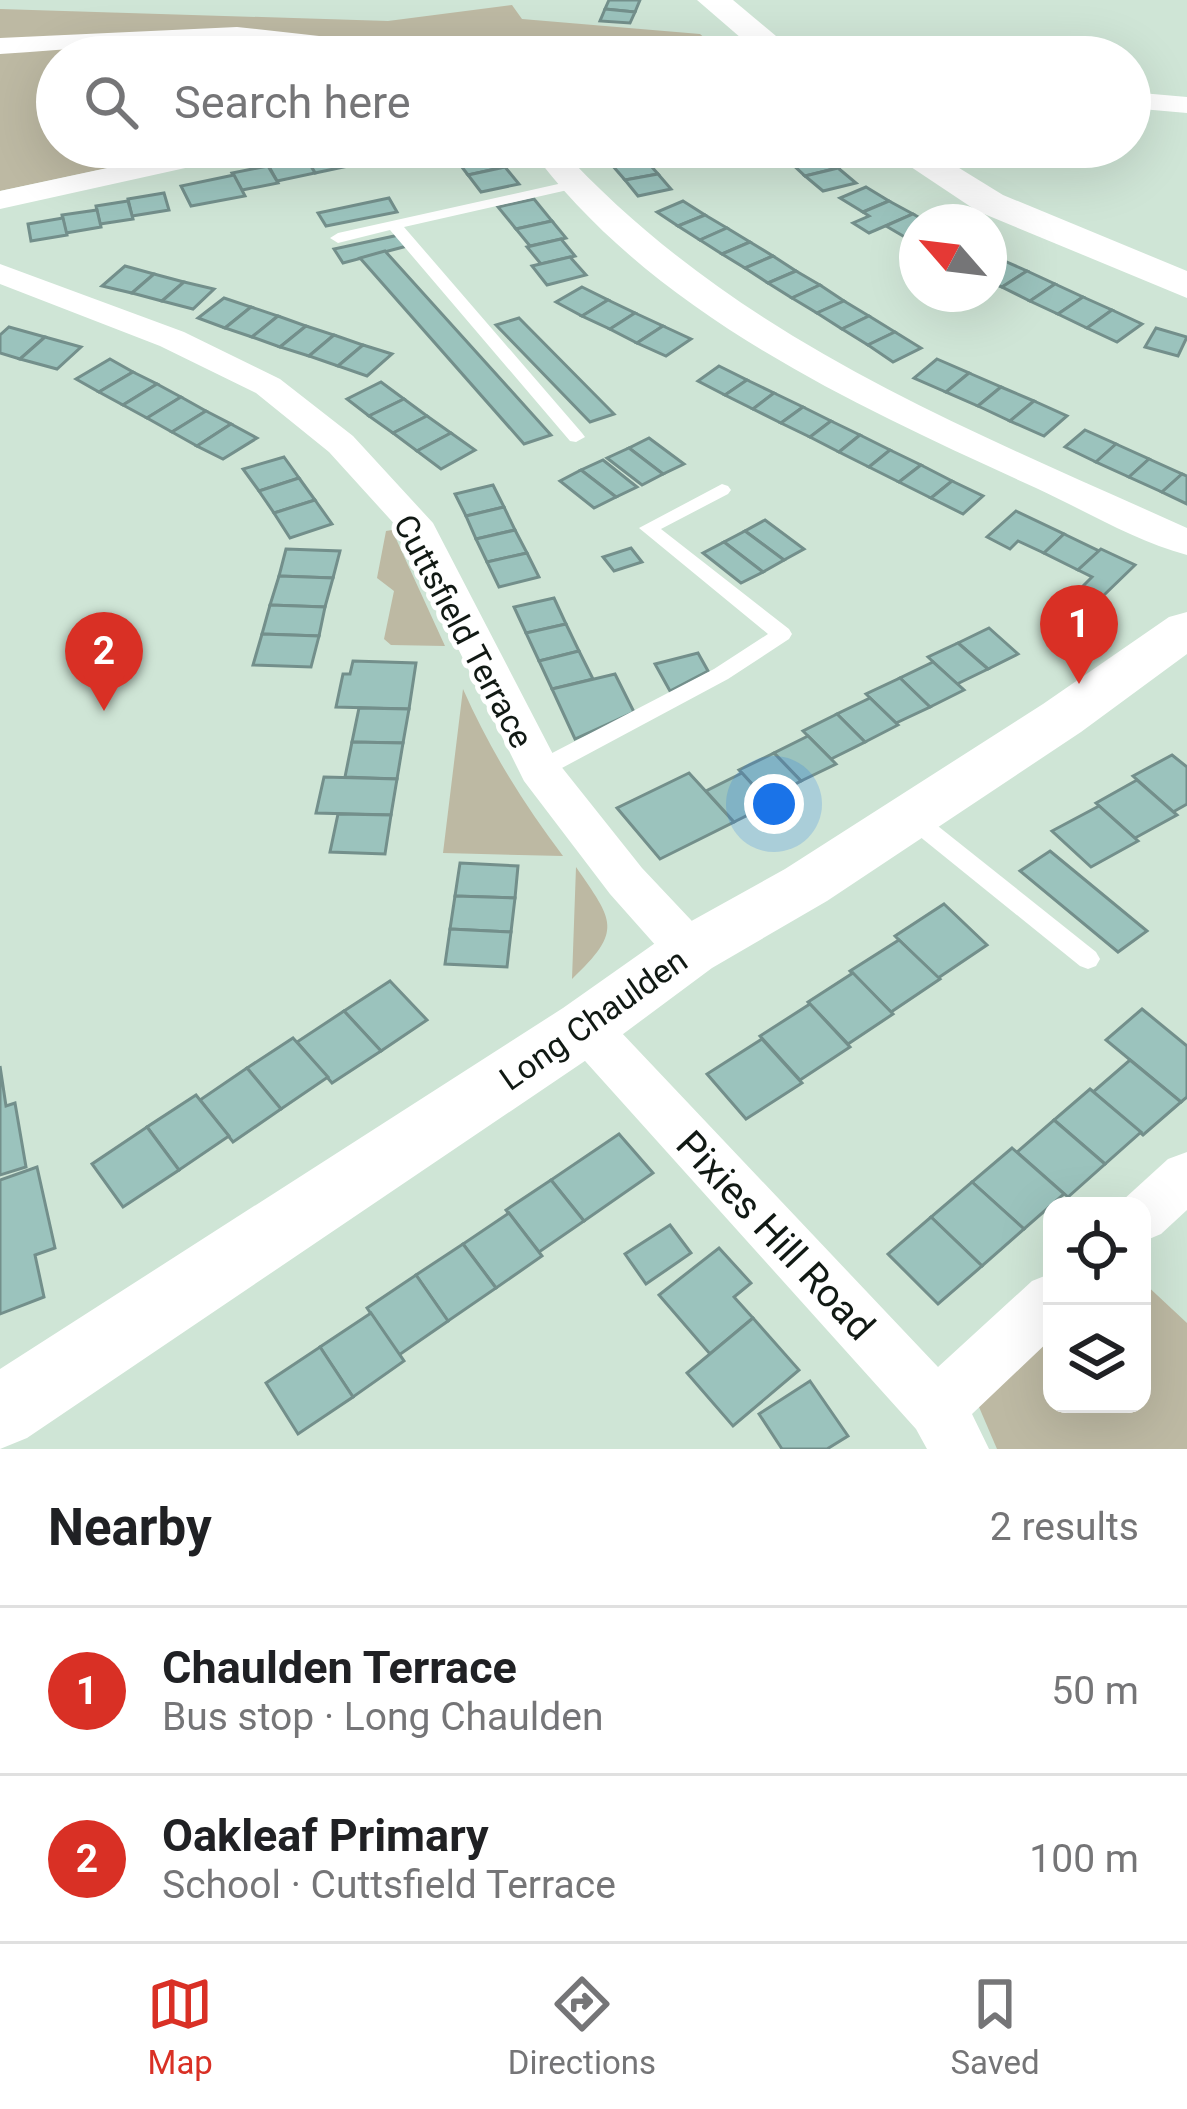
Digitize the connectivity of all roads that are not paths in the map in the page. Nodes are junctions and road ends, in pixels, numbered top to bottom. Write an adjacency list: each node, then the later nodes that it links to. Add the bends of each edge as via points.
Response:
1 (713, 0): 4 (street)
2 (206, 36): 3 (street)
3 (264, 36)
4 (758, 36)
5 (36, 44): 6 (street)
6 (0, 46)
7 (1151, 102): 8 (street)
8 (1187, 105)
9 (161, 168): 13 (street)
10 (562, 168): 12 (street)
11 (933, 168): 17 (street, via 990,203)
12 (576, 184): 14 (lane); 20 (street, via 677,276 752,326 870,394)
13 (0, 200)
14 (394, 225): 15 (lane); 18 (lane)
15 (338, 238)
16 (0, 273): 22 (street, Cuttsfield Terrace, via 172,339 268,386 341,444 414,523)
17 (1187, 286)
18 (576, 437)
19 (722, 490): 22 (lane, via 648,528 782,634)
20 (1187, 542)
21 (1187, 629): 23 (street, Long Chaulden)
22 (538, 770): 24 (street, Cuttsfield Terrace)
23 (910, 816): 24 (street, Long Chaulden); 25 (lane)
24 (690, 951): 26 (street, Long Chaulden)
25 (1088, 958)
26 (585, 1028): 30 (street, Long Chaulden); 31 (street, Pixies Hill Road)
27 (1187, 1176): 28 (street)
28 (1151, 1209)
29 (1048, 1305): 31 (street)
30 (0, 1412)
31 (948, 1428)

